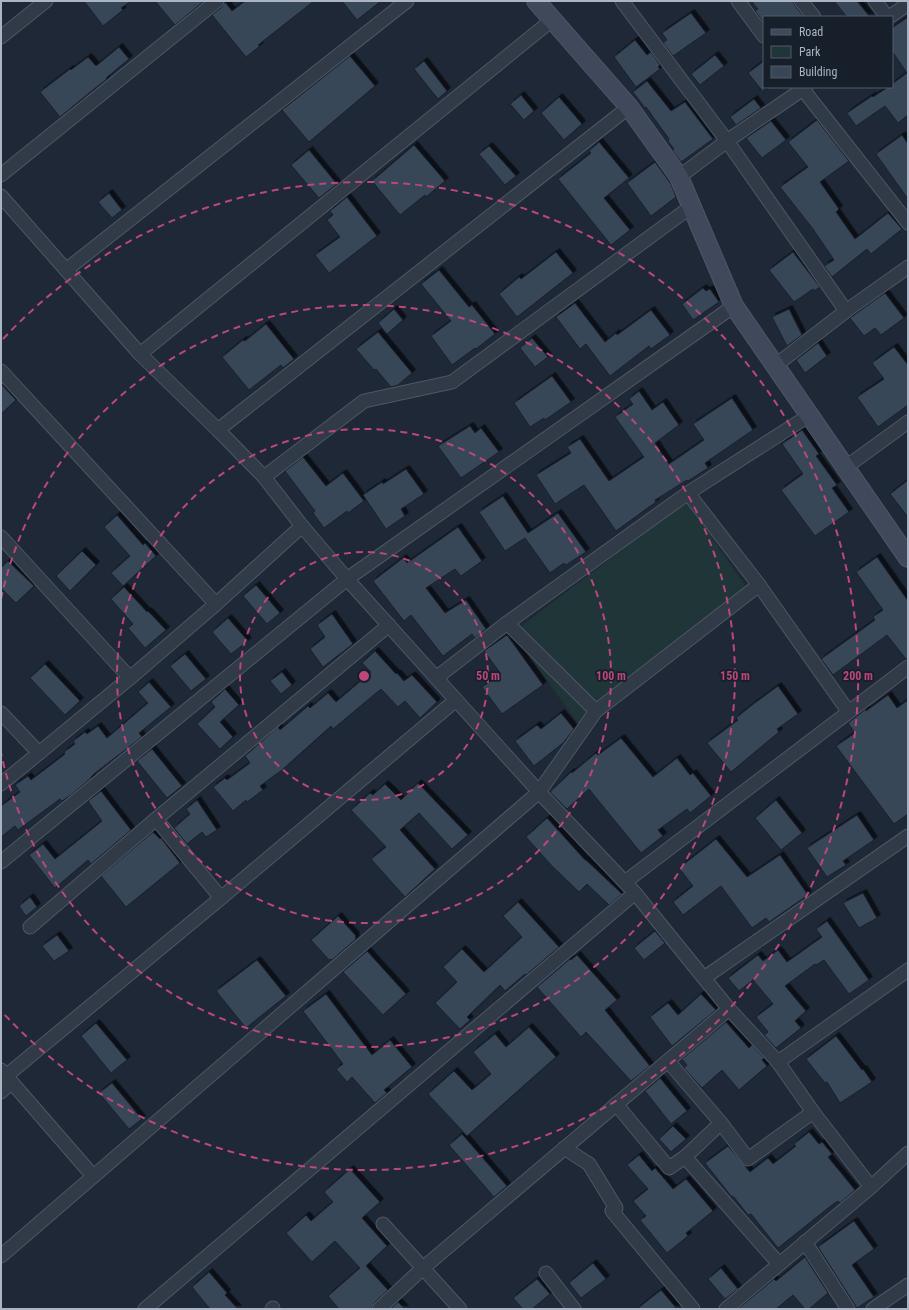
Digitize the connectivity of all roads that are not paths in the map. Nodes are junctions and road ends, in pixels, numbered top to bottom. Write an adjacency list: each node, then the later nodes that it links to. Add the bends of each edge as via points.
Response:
1 (46, 1): 15 (street)
2 (217, 1): 19 (street)
3 (407, 1): 25 (street)
4 (536, 1): 13 (street)
5 (622, 1): 18 (street)
6 (738, 1): 14 (street)
7 (801, 1): 10 (street)
8 (875, 1): 11 (street)
9 (908, 4): 12 (street)
10 (813, 16)
11 (887, 16)
12 (890, 16)
13 (552, 20): 17 (street); 28 (street)
14 (763, 35)
15 (1, 37)
16 (803, 88): 18 (street); 23 (street)
17 (629, 108): 20 (street); 33 (street)
18 (727, 141): 20 (street); 27 (street)
19 (1, 175)
20 (679, 177): 22 (street)
21 (1, 196): 25 (street)
22 (692, 206): 26 (street); 35 (street, via 452,382 364,400)
23 (908, 223)
24 (908, 267): 27 (street)
25 (66, 270): 28 (street)
26 (734, 306): 29 (street); 40 (street)
27 (846, 311): 29 (street)
28 (140, 354): 33 (street)
29 (776, 365): 31 (street)
30 (1, 371): 42 (street)
31 (810, 415): 34 (street); 36 (street)
32 (908, 422): 34 (street)
33 (218, 430): 35 (street)
34 (846, 467): 39 (street)
35 (264, 477): 37 (street)
36 (688, 493): 41 (street); 43 (street)
37 (302, 526): 40 (street); 42 (street)
38 (1, 537): 46 (street)
39 (908, 558)
40 (347, 579): 44 (street); 57 (street)
41 (759, 585): 49 (street); 50 (street)
42 (216, 604): 46 (street)
43 (507, 623): 47 (street); 49 (street)
44 (389, 624): 47 (street); 55 (street)
45 (908, 667): 50 (street)
46 (130, 678): 52 (street)
47 (436, 678): 48 (street)
48 (456, 700): 54 (street); 60 (street)
49 (596, 710): 54 (street)
50 (848, 711): 58 (street)
51 (1, 713): 52 (street)
52 (39, 754): 53 (street)
53 (1, 784)
54 (539, 792): 58 (street); 75 (street)
55 (156, 819): 60 (street); 61 (street)
56 (908, 836): 63 (street)
57 (1, 862)
58 (625, 882): 59 (street)
59 (635, 893): 63 (street); 84 (street)
60 (221, 898): 67 (street)
61 (30, 928)
62 (908, 970): 66 (street)
63 (704, 978): 64 (street)
64 (729, 1009): 65 (street); 66 (street)
65 (668, 1061): 69 (street); 71 (street)
66 (778, 1062): 70 (street)
67 (6, 1076): 68 (street); 75 (street)
68 (1, 1092)
69 (616, 1104): 72 (street); 74 (street, via 669,1168)
70 (813, 1112): 71 (street, via 748,1159); 76 (street)
71 (720, 1124): 74 (street)
72 (564, 1148): 81 (street); 88 (street, via 589,1164 614,1209)
73 (908, 1153): 76 (street)
74 (685, 1157): 80 (street)
75 (93, 1176): 79 (street)
76 (871, 1187): 78 (street)
77 (383, 1224): 81 (street)
78 (805, 1242): 80 (street); 90 (street)
79 (1, 1256)
80 (780, 1264): 89 (street)
81 (423, 1268): 85 (street); 86 (street)
82 (546, 1273): 87 (street)
83 (908, 1285): 91 (street)
84 (145, 1309)
85 (379, 1309)
86 (460, 1309)
87 (574, 1309)
88 (693, 1309)
89 (726, 1309)
90 (848, 1309)
91 (873, 1309)

